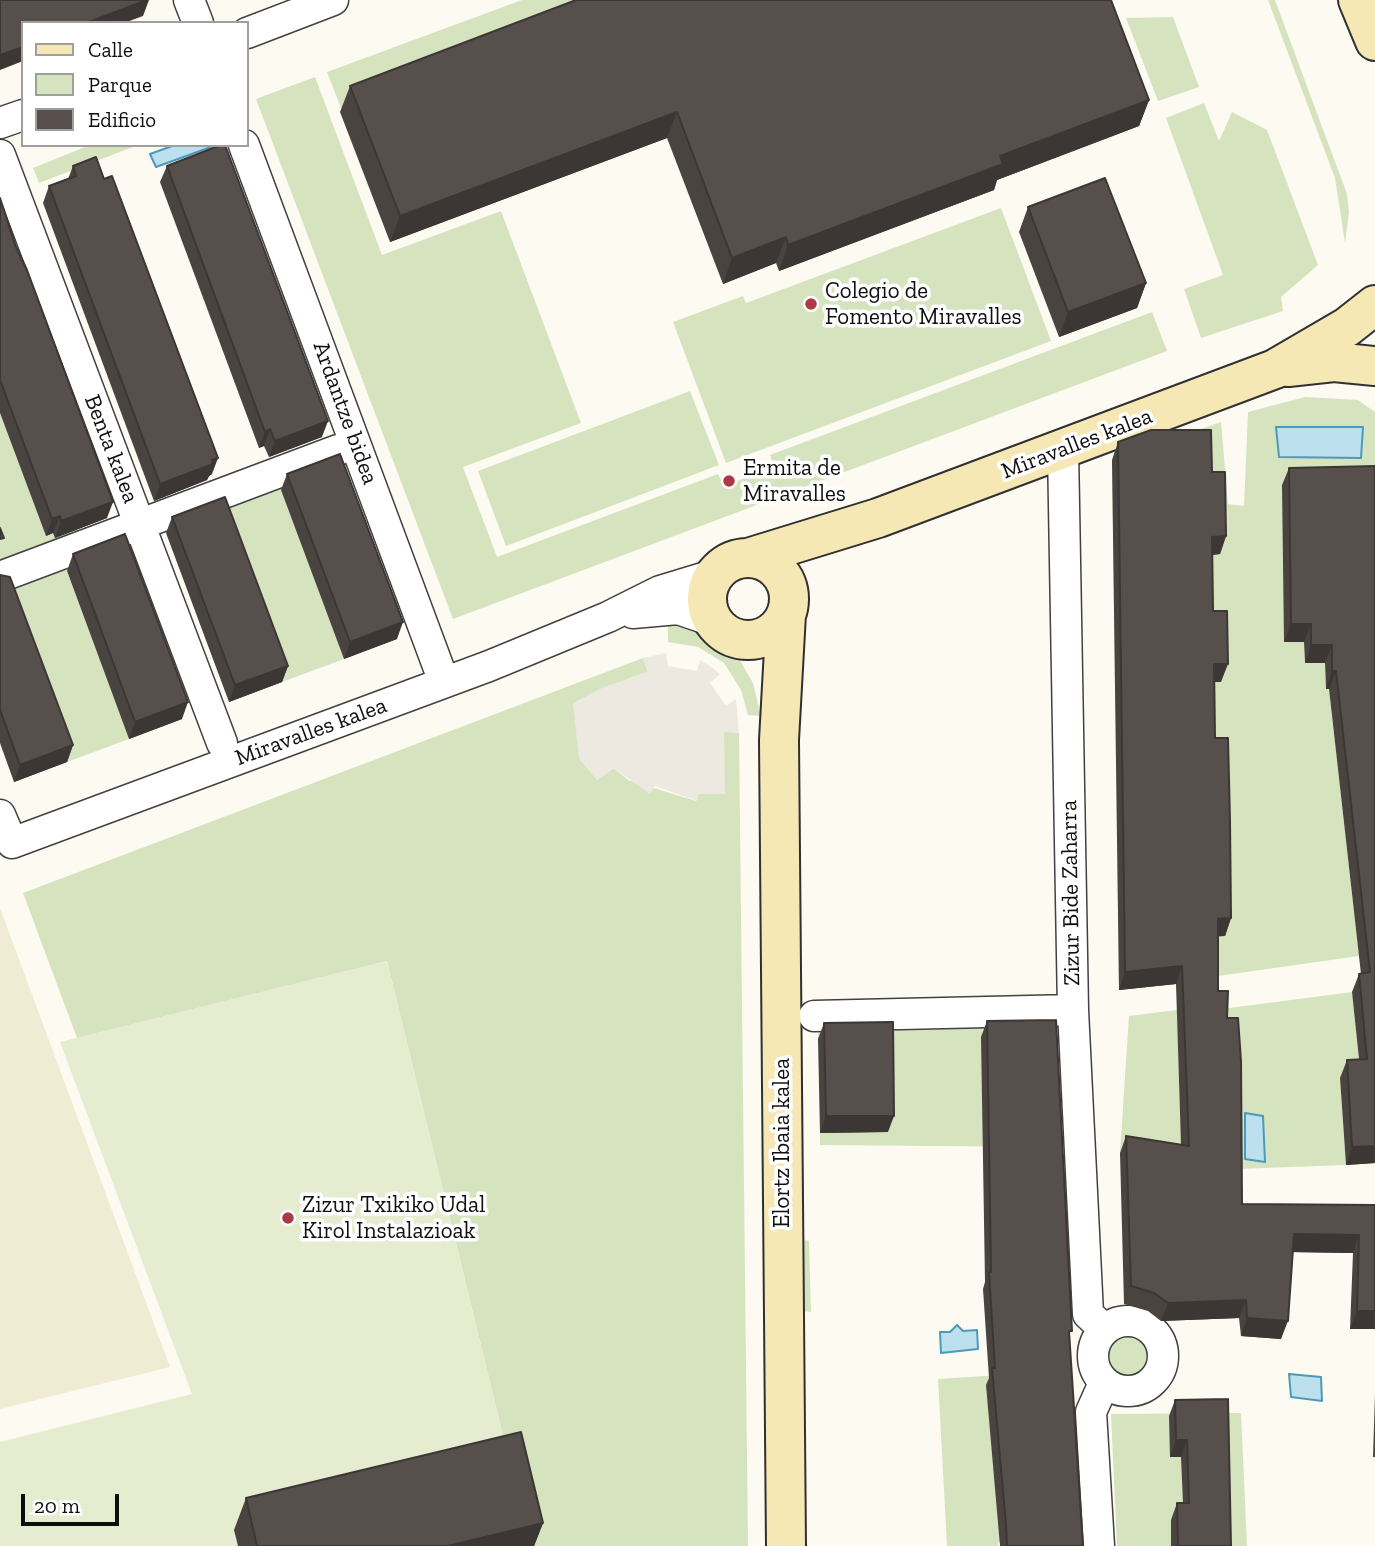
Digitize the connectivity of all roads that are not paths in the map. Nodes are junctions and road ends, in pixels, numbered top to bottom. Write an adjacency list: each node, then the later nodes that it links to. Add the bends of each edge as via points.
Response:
1 (189, 0): 4 (street)
2 (333, 0): 5 (street)
3 (1358, 0): 6 (street)
4 (197, 21)
5 (248, 33)
6 (1375, 41)
7 (21, 116): 8 (street)
8 (0, 123)
9 (245, 147): 23 (street, Ardantze bidea)
10 (0, 155): 17 (street, Benta kalea)
11 (1375, 305): 13 (street, Miravalles kalea, via 1348,327)
12 (1375, 366): 13 (street, Miravalles kalea, via 1319,362)
13 (1275, 369): 14 (street, Miravalles kalea)
14 (1063, 449): 16 (street, Miravalles kalea); 27 (street, Zizur Bide Zaharra)
15 (338, 450): 17 (street)
16 (878, 519): 18 (street, Miravalles kalea); 20 (street, Miravalles kalea, via 808,565)
17 (140, 525): 19 (street); 25 (street, Benta kalea)
18 (732, 566): 20 (street, via 771,565 781,575); 21 (street, Miravalles kalea); 22 (street, via 707,597)
19 (0, 578)
20 (788, 605): 22 (street, via 780,626 769,635 757,639); 24 (street, Elortz Ibaia kalea)
21 (608, 617): 22 (street, Miravalles kalea, via 678,610); 23 (street, Miravalles kalea)
22 (723, 629): 24 (street, Elortz Ibaia kalea, via 763,677)
23 (444, 682): 26 (street, Miravalles kalea, via 12,843)
24 (779, 740): 31 (street, Elortz Ibaia kalea)
25 (222, 743)
26 (0, 815)
27 (1073, 1010): 28 (street); 29 (street, Zizur Bide Zaharra, via 1088,1314)
28 (814, 1016)
29 (1104, 1329): 30 (street, via 1093,1350 1096,1373); 30 (street, via 1114,1323 1136,1322 1155,1334 1164,1355 1162,1367 1148,1386 1126,1392)
30 (1104, 1382): 32 (street, via 1091,1412)
31 (786, 1546)
32 (1099, 1546)

